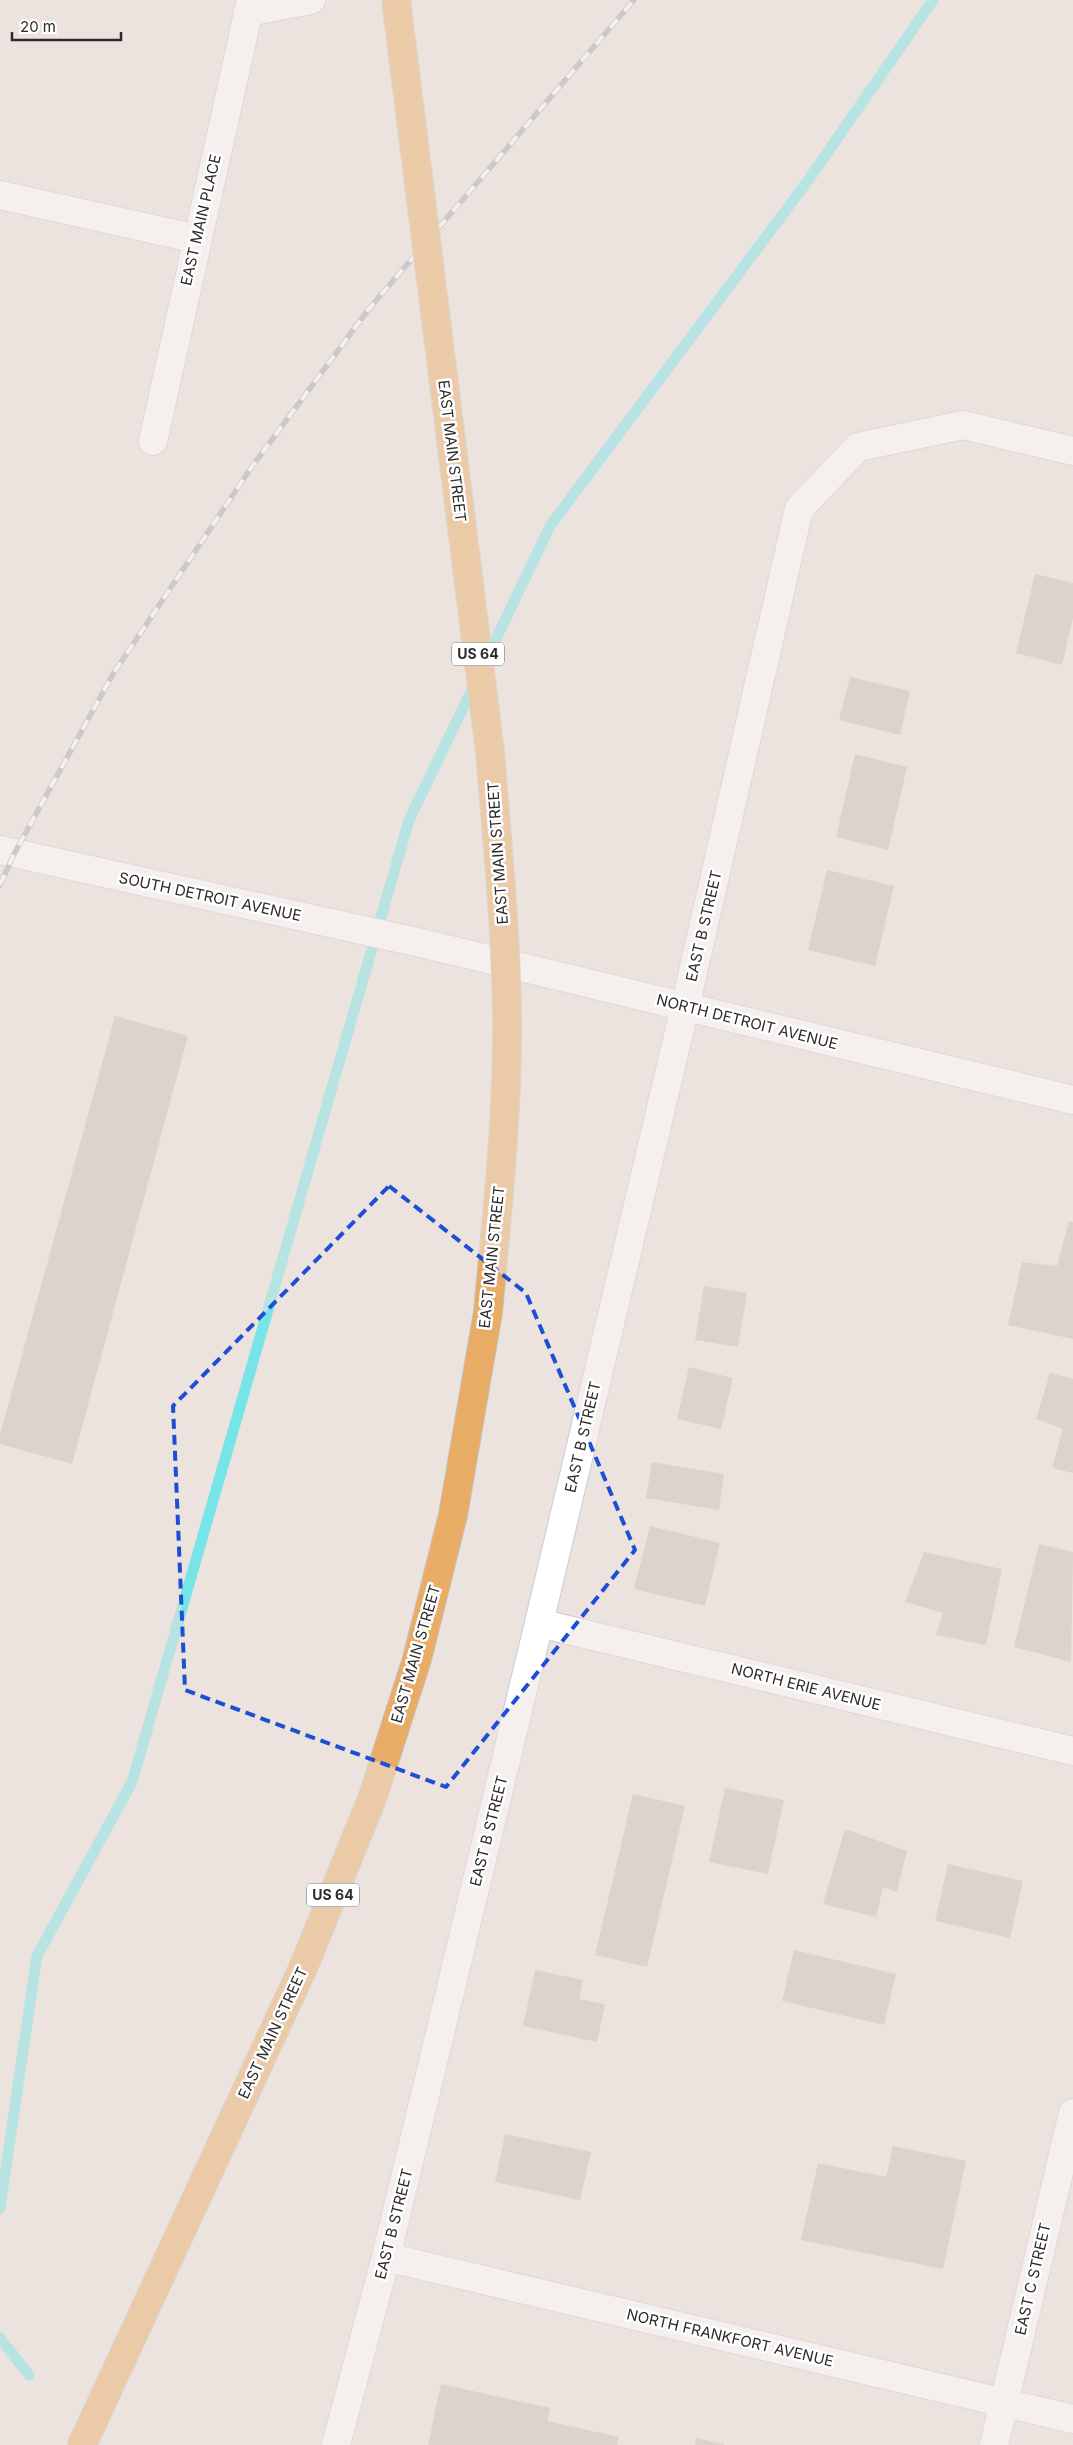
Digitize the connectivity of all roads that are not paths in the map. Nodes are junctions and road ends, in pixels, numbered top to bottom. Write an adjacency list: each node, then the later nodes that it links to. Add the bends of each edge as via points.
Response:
1 (311, 0): 3 (street)
2 (396, 0): 18 (main road, EAST MAIN STREET / US 64, bridge, via 490,752 500,876 507,1017 504,1140 488,1312 454,1516 417,1659 372,1799 304,1968)
3 (250, 6): 5 (street, EAST MAIN PLACE)
4 (0, 195): 5 (street)
5 (197, 240): 6 (street, EAST MAIN PLACE)
6 (153, 441)
7 (1073, 451): 10 (street, EAST B STREET, via 963,425 858,447 799,509)
8 (0, 850): 9 (street, SOUTH DETROIT AVENUE)
9 (421, 943): 10 (street, NORTH DETROIT AVENUE)
10 (685, 1007): 11 (street, NORTH DETROIT AVENUE); 12 (street, EAST B STREET)
11 (1073, 1100)
12 (539, 1623): 13 (street, NORTH ERIE AVENUE); 15 (street, EAST B STREET)
13 (1073, 1751)
14 (1073, 2113): 16 (street, EAST C STREET)
15 (386, 2257): 16 (street, NORTH FRANKFORT AVENUE); 19 (street, EAST B STREET)
16 (1004, 2402): 17 (street, NORTH FRANKFORT AVENUE); 20 (street, EAST C STREET)
17 (1073, 2419)
18 (82, 2445)
19 (336, 2445)
20 (994, 2445)

